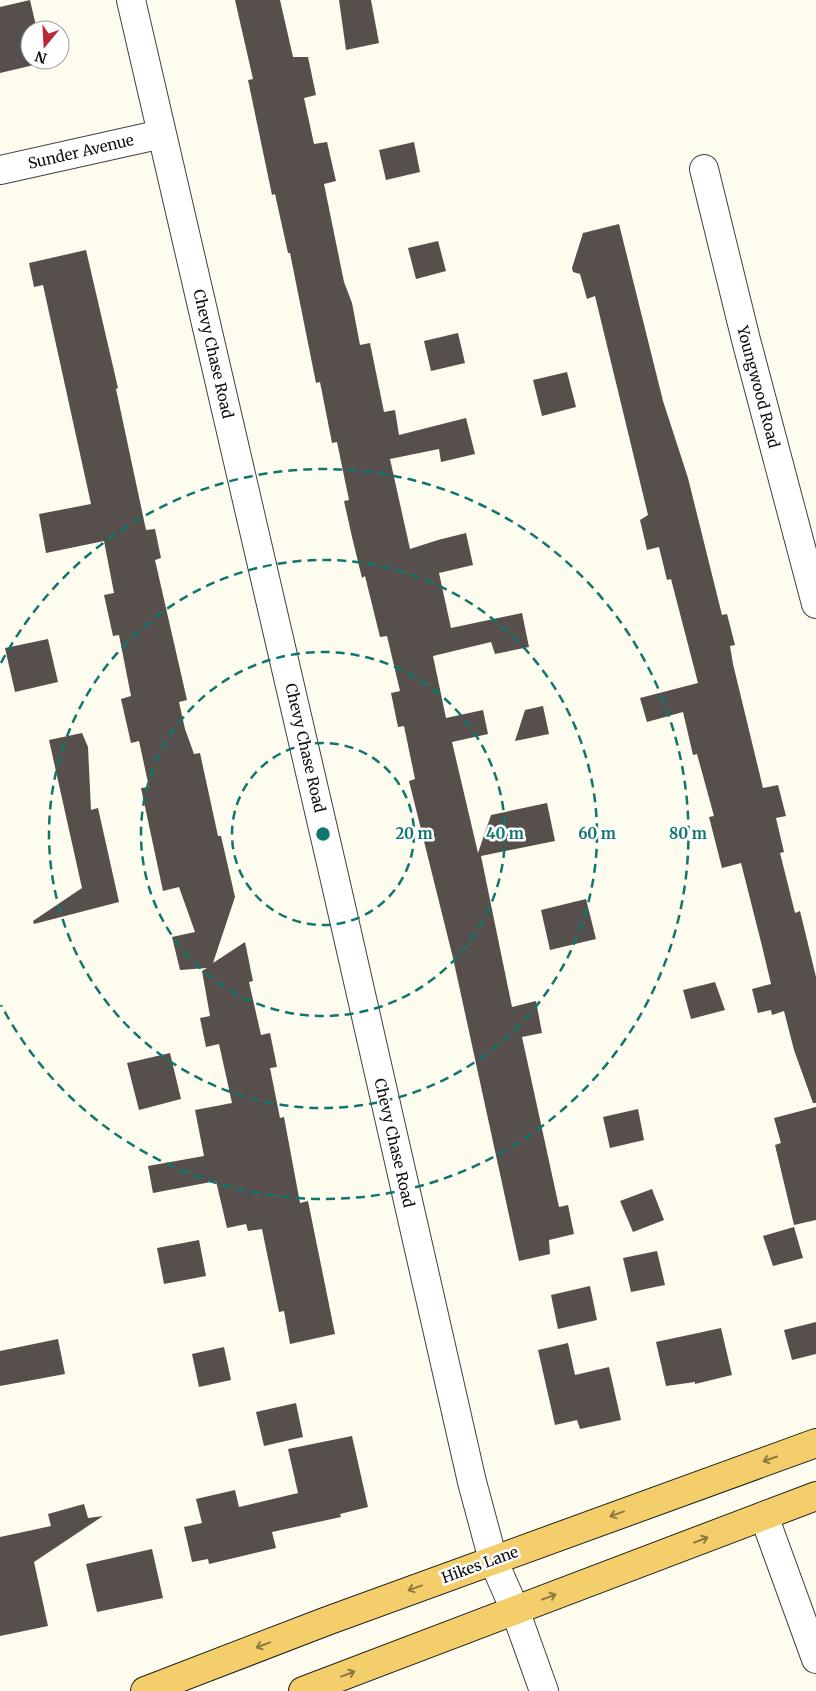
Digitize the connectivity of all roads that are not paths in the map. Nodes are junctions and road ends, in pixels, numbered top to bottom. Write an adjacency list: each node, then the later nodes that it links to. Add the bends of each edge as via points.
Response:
1 (131, 0): 2 (street, Chevy Chase Road)
2 (162, 134): 4 (street, Sunder Avenue); 9 (street, Chevy Chase Road, via 338,889 450,1394)
3 (704, 169): 5 (street, Youngwood Road)
4 (0, 170)
5 (816, 604)
6 (816, 1443): 9 (main road, Hikes Lane, one-way to 9)
7 (816, 1496): 8 (main road)
8 (764, 1516): 10 (main road, one-way to 8); 11 (street)
9 (493, 1560): 10 (street, Chevy Chase Road); 12 (main road, Hikes Lane, one-way to 12)
10 (515, 1610): 13 (main road, one-way to 10); 14 (street, Chevy Chase Road)
11 (816, 1660)
12 (145, 1691)
13 (303, 1691)
14 (544, 1691)

